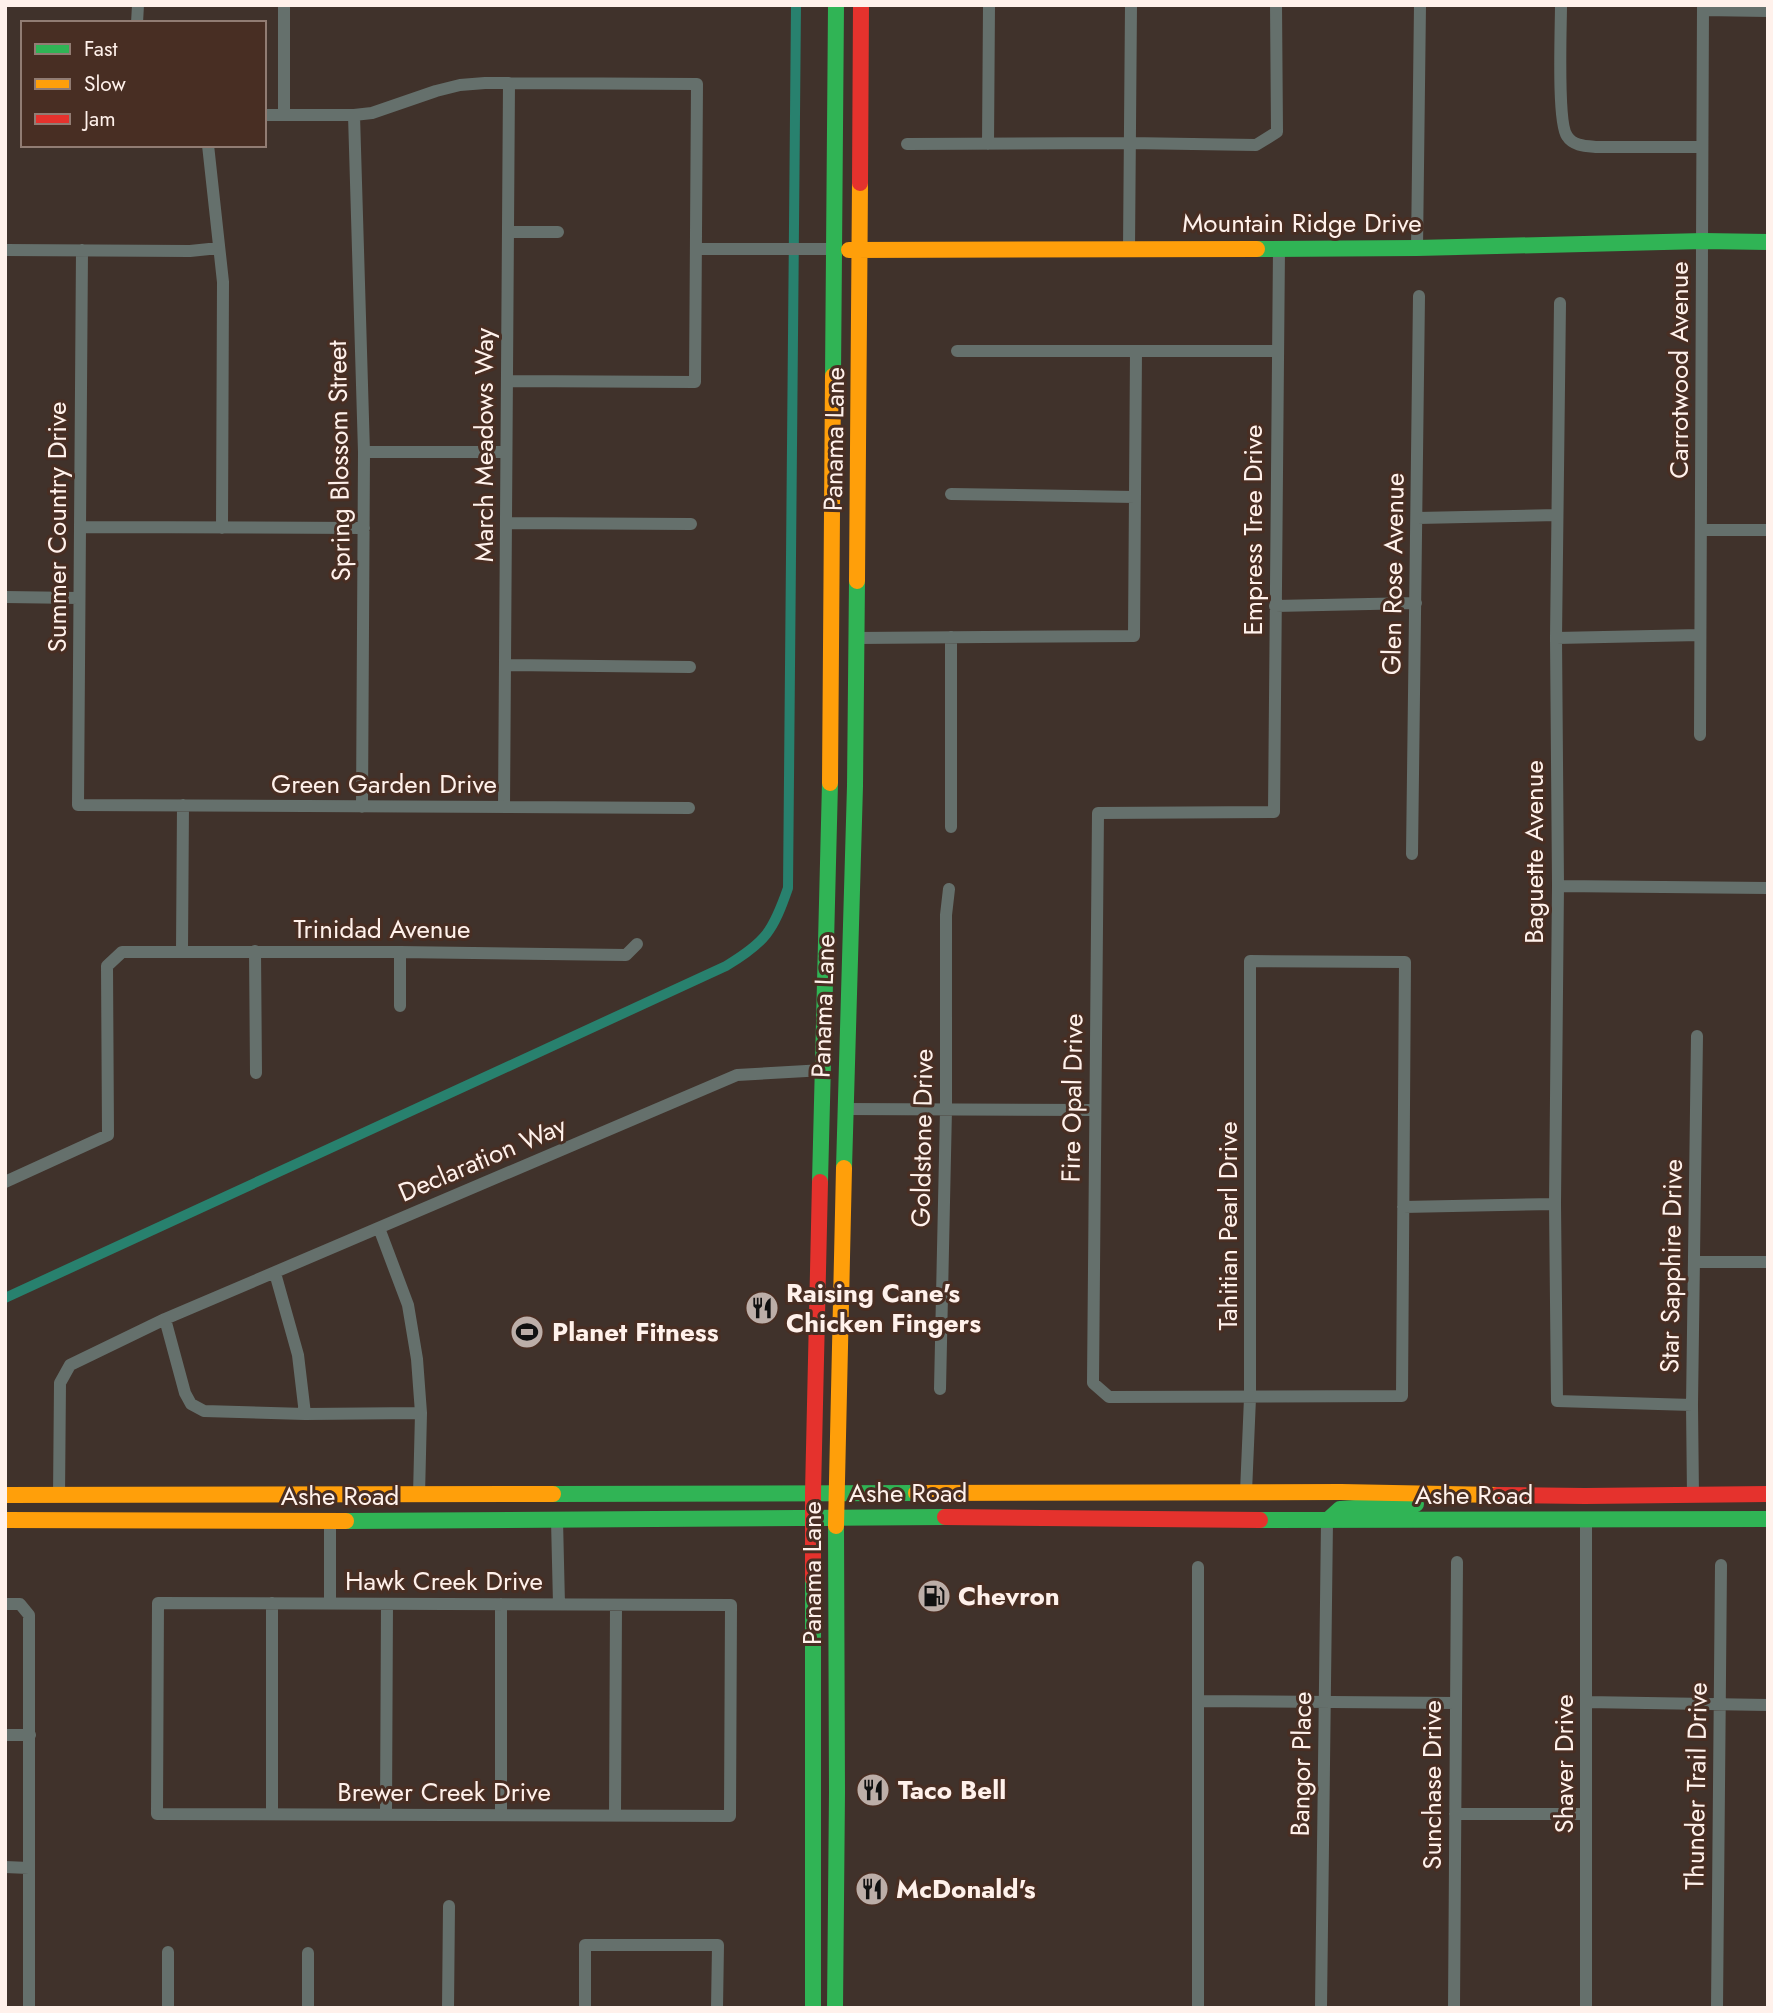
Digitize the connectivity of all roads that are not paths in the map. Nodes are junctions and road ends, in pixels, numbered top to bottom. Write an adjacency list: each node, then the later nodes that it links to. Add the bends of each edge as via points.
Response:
1 (284, 5): 13 (street)
2 (836, 5): 29 (main road, Panama Lane)
3 (861, 5): 32 (main road, Panama Lane)
4 (989, 5): 17 (street)
5 (1131, 5): 15 (street)
6 (1276, 5): 15 (street, via 1277,132 1256,145)
7 (1420, 5): 28 (street)
8 (1562, 5): 19 (street, via 1561,98 1567,137 1597,147)
9 (1703, 8): 10 (street); 19 (street, Carrotwood Avenue)
10 (1768, 11)
11 (509, 83): 14 (street, via 460,85); 20 (street, March Meadows Way); 25 (street, via 697,84)
12 (266, 115): 13 (street)
13 (284, 115): 14 (street)
14 (354, 115): 39 (street, Spring Blossom Street)
15 (1129, 143): 17 (street); 26 (street)
16 (907, 144): 17 (street)
17 (988, 144)
18 (208, 147): 24 (street)
19 (1702, 147): 22 (street, Carrotwood Avenue)
20 (508, 232): 21 (street); 38 (street, March Meadows Way)
21 (558, 232)
22 (1703, 241): 23 (main road, Mountain Ridge Drive); 28 (main road, Mountain Ridge Drive); 50 (street, Carrotwood Avenue)
23 (1768, 242)
24 (219, 248): 31 (street); 48 (street)
25 (696, 248): 29 (street); 38 (street, via 695,382)
26 (1129, 248): 27 (main road, Mountain Ridge Drive); 32 (main road, Mountain Ridge Drive)
27 (1279, 248): 28 (main road, Mountain Ridge Drive); 37 (street, Empress Tree Drive)
28 (1417, 248)
29 (835, 249): 32 (main road, Mountain Ridge Drive); 52 (main road, Panama Lane)
30 (5, 250): 31 (street)
31 (82, 250): 47 (street, Summer Country Drive)
32 (860, 250): 59 (main road, Panama Lane)
33 (1419, 296): 44 (street, Glen Rose Avenue)
34 (1560, 303): 43 (street, Baguette Avenue)
35 (957, 351): 36 (street)
36 (1136, 351): 37 (street); 42 (street)
37 (1278, 351): 56 (street, Empress Tree Drive)
38 (507, 381): 40 (street, March Meadows Way)
39 (365, 452): 40 (street); 49 (street, Spring Blossom Street)
40 (506, 452): 45 (street, March Meadows Way)
41 (951, 495): 42 (street)
42 (1135, 497): 58 (street, via 1134,636)
43 (1558, 515): 44 (street); 60 (street, Baguette Avenue)
44 (1417, 518): 55 (street, Glen Rose Avenue)
45 (506, 523): 46 (street); 61 (street, March Meadows Way)
46 (691, 524)
47 (80, 527): 48 (street); 54 (street, Summer Country Drive)
48 (222, 527): 49 (street)
49 (364, 528): 66 (street, Spring Blossom Street)
50 (1701, 530): 51 (street); 57 (street, Carrotwood Avenue)
51 (1768, 530)
52 (832, 558): 59 (main road, via 843,567 844,625); 81 (main road, Panama Lane)
53 (5, 597): 54 (street)
54 (79, 598): 64 (street, Summer Country Drive)
55 (1416, 603): 56 (street); 71 (street, Glen Rose Avenue)
56 (1275, 606): 69 (street, Empress Tree Drive, via 1274,812)
57 (1700, 635): 60 (street); 63 (street, Carrotwood Avenue)
58 (951, 637): 59 (street); 70 (street)
59 (857, 638): 83 (main road, Panama Lane)
60 (1556, 638): 72 (street, Baguette Avenue)
61 (505, 665): 62 (street); 67 (street, March Meadows Way)
62 (690, 667)
63 (1700, 735)
64 (78, 805): 65 (street, Green Garden Drive)
65 (183, 805): 66 (street, Green Garden Drive); 76 (street)
66 (362, 807): 67 (street, Green Garden Drive)
67 (504, 807): 68 (street, Green Garden Drive)
68 (690, 808)
69 (1098, 813): 85 (street, Fire Opal Drive)
70 (951, 827)
71 (1412, 854)
72 (1558, 886): 73 (street); 87 (street, Baguette Avenue)
73 (1768, 888)
74 (949, 889): 84 (street, Goldstone Drive)
75 (637, 944): 78 (street, Trinidad Avenue, via 626,955)
76 (182, 950): 77 (street, Trinidad Avenue); 86 (street, Trinidad Avenue, via 122,952 107,966 108,1135)
77 (255, 951): 78 (street, Trinidad Avenue); 82 (street)
78 (400, 952): 79 (street)
79 (400, 1006)
80 (1697, 1037): 90 (street, Star Sapphire Drive)
81 (824, 1070): 83 (main road); 89 (street, Declaration Way, via 737,1075); 100 (main road, Panama Lane)
82 (256, 1073)
83 (845, 1109): 84 (street); 101 (main road, Panama Lane)
84 (947, 1109): 85 (street); 94 (street, Goldstone Drive)
85 (1095, 1110): 95 (street, Fire Opal Drive, via 1093,1382 1109,1397)
86 (5, 1182)
87 (1555, 1204): 88 (street); 96 (street, Baguette Avenue, via 1557,1401)
88 (1403, 1207): 95 (street, via 1402,1396); 95 (street, Tahitian Pearl Drive, via 1405,962 1250,961)
89 (379, 1228): 92 (street, Declaration Way); 97 (street, via 408,1305)
90 (1694, 1262): 91 (street); 96 (street, Star Sapphire Drive)
91 (1768, 1262)
92 (275, 1273): 93 (street, Declaration Way); 98 (street, via 298,1355)
93 (165, 1320): 98 (street, via 191,1404 204,1411); 106 (street, Declaration Way, via 70,1365 60,1383)
94 (940, 1388)
95 (1250, 1398): 99 (street, Tahitian Pearl Drive)
96 (1692, 1405): 107 (street, Star Sapphire Drive)
97 (421, 1413): 98 (street); 104 (street)
98 (305, 1414)
99 (1246, 1492): 102 (main road, Ashe Road); 105 (main road, Ashe Road); 111 (main road, via 1239,1504 1229,1508 1159,1510)
100 (813, 1493): 101 (main road, Ashe Road); 104 (main road, Ashe Road); 110 (main road, Panama Lane)
101 (836, 1493): 102 (main road, Ashe Road); 109 (main road, Panama Lane)
102 (1142, 1493): 112 (main road, via 1122,1507 1048,1509)
103 (1768, 1494): 107 (main road, Ashe Road)
104 (419, 1495): 106 (main road, Ashe Road)
105 (1456, 1495): 107 (main road, Ashe Road); 118 (main road, via 1447,1501 1415,1505 1340,1509)
106 (59, 1496): 108 (main road, Ashe Road)
107 (1693, 1496)
108 (9, 1498)
109 (835, 1517): 110 (main road, Ashe Road); 112 (main road, Ashe Road); 157 (main road, Panama Lane)
110 (814, 1518): 115 (main road, Ashe Road); 156 (main road, Panama Lane)
111 (1141, 1518): 112 (main road, Ashe Road); 118 (main road, Ashe Road)
112 (1033, 1519)
113 (1586, 1519): 116 (main road, Ashe Road); 118 (main road, Ashe Road); 131 (street, Shaver Drive)
114 (5, 1520): 117 (main road, Ashe Road)
115 (557, 1520): 117 (main road, Ashe Road); 127 (street)
116 (1768, 1520)
117 (330, 1521): 124 (street)
118 (1327, 1521): 130 (street, Bangor Place)
119 (1457, 1562): 132 (street, Sunchase Drive)
120 (1721, 1565): 133 (street, Thunder Trail Drive)
121 (1198, 1567): 129 (street)
122 (272, 1603): 124 (street, Hawk Creek Drive); 137 (street, Hawk Creek Drive, via 158,1603); 138 (street)
123 (5, 1604): 136 (street, via 20,1604 29,1615)
124 (330, 1604): 125 (street, Hawk Creek Drive)
125 (387, 1604): 126 (street, Hawk Creek Drive); 139 (street)
126 (501, 1604): 127 (street, Hawk Creek Drive); 142 (street)
127 (559, 1604): 128 (street, Hawk Creek Drive)
128 (616, 1605): 143 (street); 144 (street, Hawk Creek Drive, via 731,1605)
129 (1198, 1701): 130 (street); 158 (street)
130 (1325, 1702): 132 (street); 159 (street, Bangor Place)
131 (1586, 1702): 133 (street); 141 (street, Shaver Drive)
132 (1456, 1703): 140 (street, Sunchase Drive)
133 (1720, 1705): 134 (street); 162 (street, Thunder Trail Drive)
134 (1768, 1706)
135 (5, 1735): 136 (street)
136 (30, 1735): 146 (street)
137 (157, 1814): 138 (street, Brewer Creek Drive)
138 (272, 1814): 139 (street, Brewer Creek Drive)
139 (386, 1814): 142 (street, Brewer Creek Drive)
140 (1455, 1814): 141 (street); 160 (street, Sunchase Drive)
141 (1586, 1814): 161 (street, Shaver Drive)
142 (501, 1815): 143 (street, Brewer Creek Drive)
143 (615, 1815): 144 (street, Brewer Creek Drive)
144 (730, 1816)
145 (5, 1867): 146 (street)
146 (30, 1868): 150 (street)
147 (449, 1906): 153 (street)
148 (168, 1952): 151 (street)
149 (309, 1953): 152 (street)
150 (29, 2008)
151 (168, 2008)
152 (308, 2008)
153 (448, 2008)
154 (585, 2008): 155 (street, via 585,1945 718,1945)
155 (718, 2008)
156 (813, 2008)
157 (835, 2008)
158 (1198, 2008)
159 (1321, 2008)
160 (1454, 2008)
161 (1586, 2008)
162 (1717, 2008)

